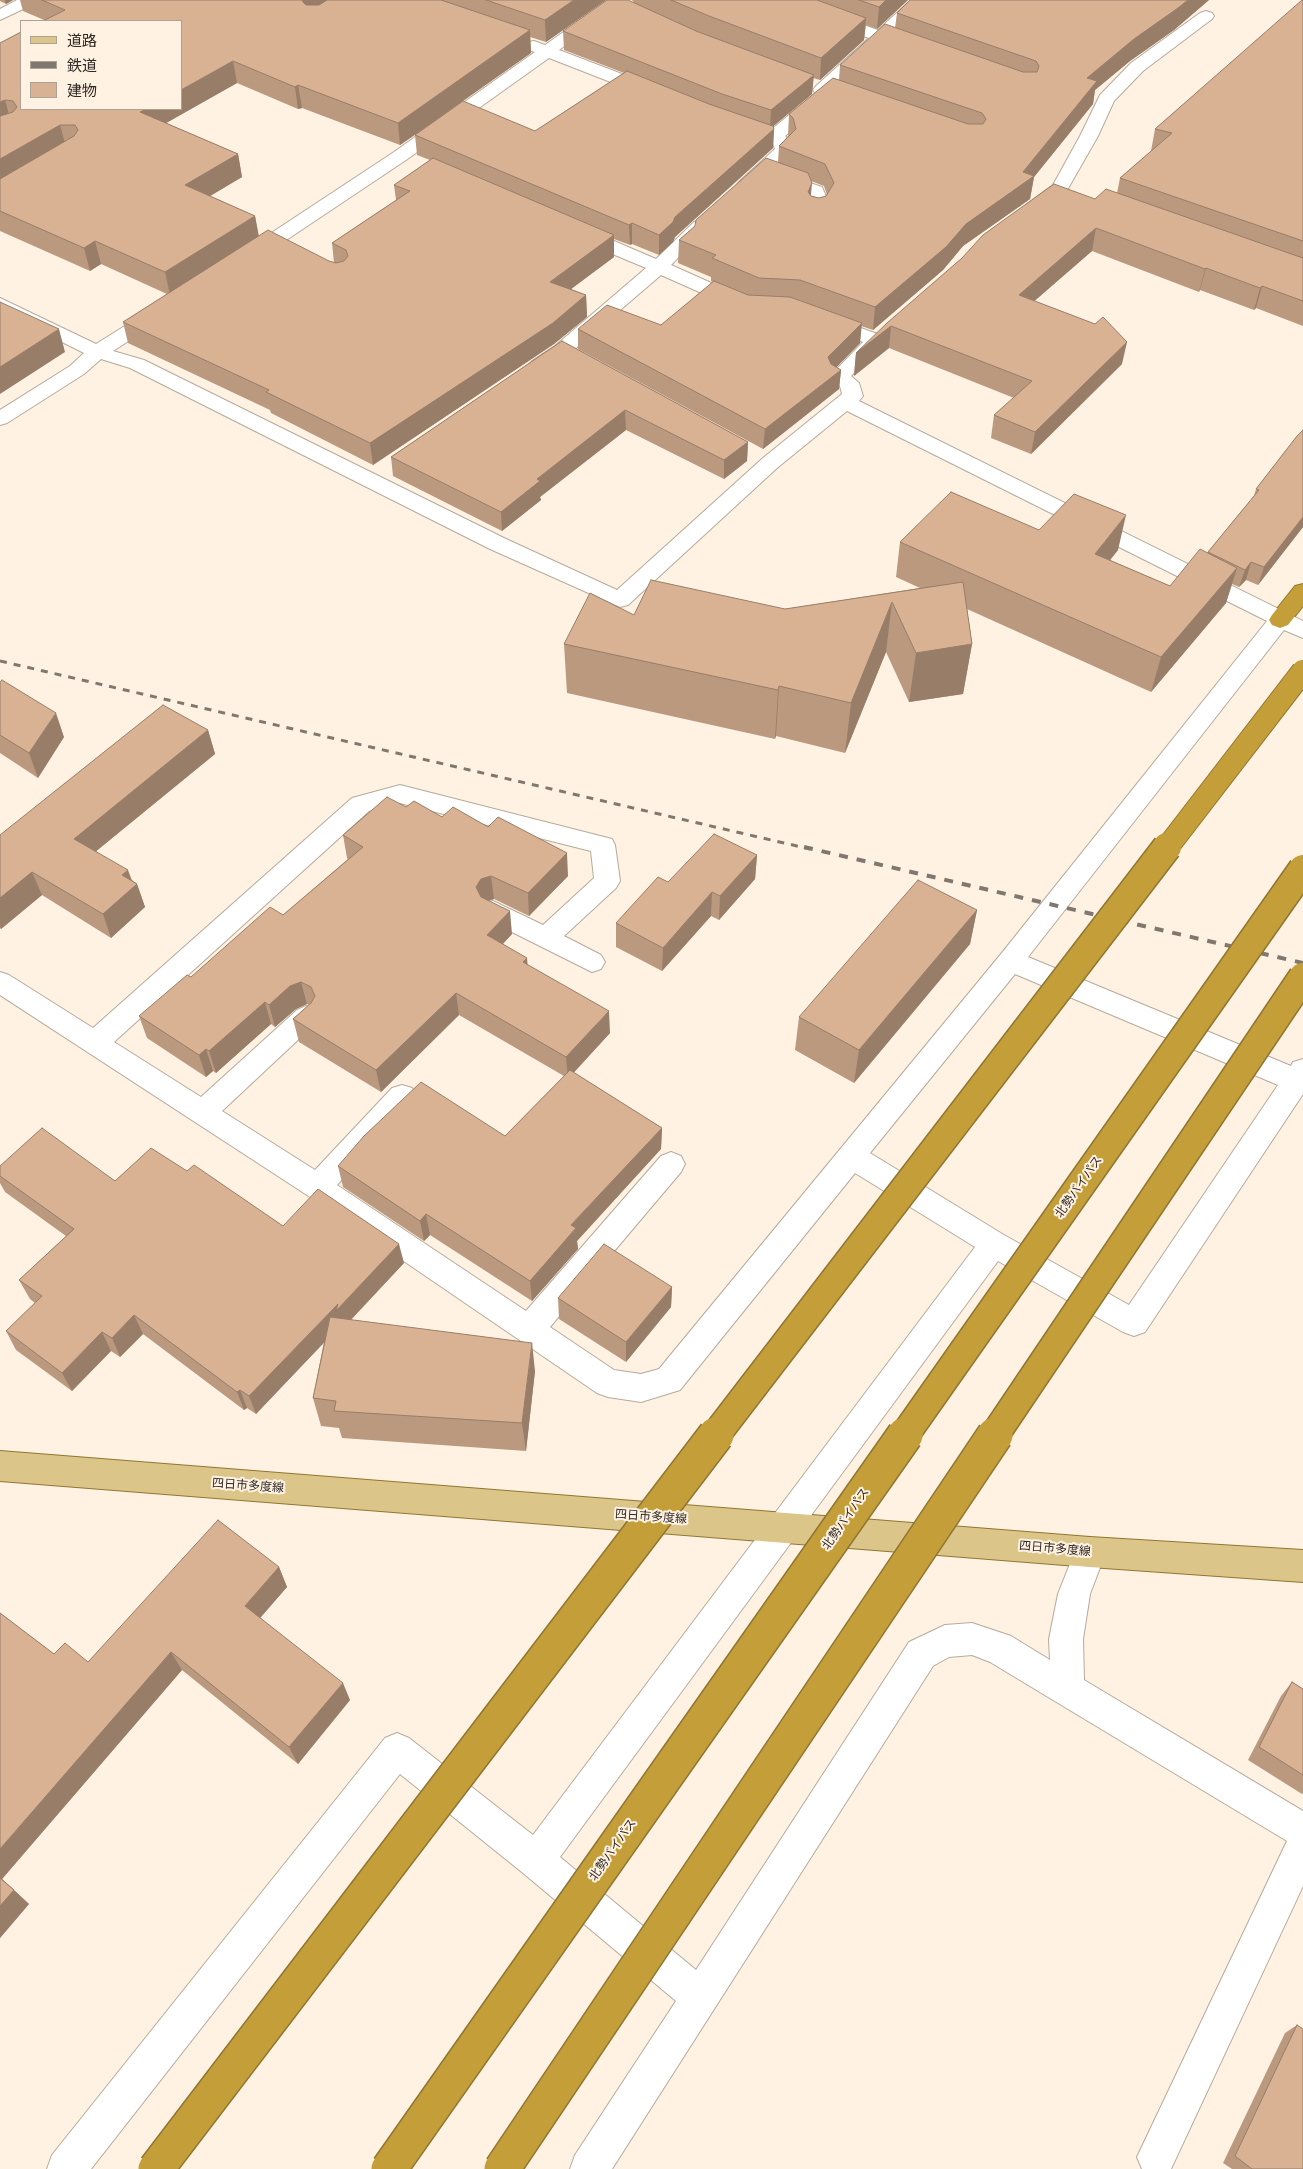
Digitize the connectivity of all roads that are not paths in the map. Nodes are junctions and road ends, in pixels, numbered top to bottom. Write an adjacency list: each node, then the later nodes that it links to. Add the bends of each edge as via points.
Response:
1 (30, 0): 5 (street)
2 (775, 0): 7 (street)
3 (920, 0): 7 (street)
4 (624, 4): 9 (street)
5 (0, 16)
6 (1206, 16): 17 (street, via 1137,67 1106,98)
7 (882, 37): 10 (street); 12 (street)
8 (521, 41): 9 (street)
9 (549, 51): 13 (street); 14 (street)
10 (927, 53)
11 (804, 83): 12 (street)
12 (829, 92): 16 (street, via 764,136 781,141 784,150)
13 (662, 96)
14 (400, 156): 15 (street); 25 (street, via 279,246)
15 (418, 164)
16 (763, 171): 19 (street); 20 (street, via 816,192 822,206)
17 (1060, 188): 18 (street); 22 (street)
18 (1079, 194)
19 (732, 198)
20 (817, 214)
21 (711, 217): 24 (street)
22 (1017, 220)
23 (561, 225): 24 (street)
24 (659, 267): 28 (street); 33 (street, via 569,354)
25 (230, 268)
26 (0, 304): 32 (street)
27 (172, 305): 32 (street)
28 (754, 309)
29 (808, 315): 31 (street)
30 (891, 327): 31 (street)
31 (876, 340): 34 (street, via 838,378 849,383 853,396)
32 (98, 352): 34 (street, via 137,364 378,474 498,544 620,600 761,458); 35 (street, via 77,370)
33 (522, 377)
34 (845, 402): 37 (street)
35 (0, 419)
36 (1303, 592): 37 (highway)
37 (1280, 620): 38 (street); 43 (street)
38 (1303, 630)
39 (1303, 671): 68 (highway, bridge, via 584,1605)
40 (1303, 869): 69 (highway, 北勢バイパス, bridge)
41 (493, 911): 42 (street)
42 (544, 938): 44 (street); 48 (street, via 607,881 603,845 400,794 361,804)
43 (1010, 961): 49 (street); 52 (street)
44 (592, 962)
45 (1303, 977): 70 (highway, bridge)
46 (0, 982): 48 (street)
47 (306, 1018): 51 (street)
48 (94, 1043): 51 (street)
49 (1301, 1078): 55 (street, via 1134,1323)
50 (402, 1096): 54 (street)
51 (202, 1113): 54 (street)
52 (851, 1156): 55 (street); 56 (street, via 669,1380 641,1388 608,1383)
53 (671, 1164): 56 (street)
54 (317, 1187): 56 (street)
55 (994, 1244): 58 (street)
56 (529, 1330)
57 (0, 1466): 58 (main road, 四日市多度線)
58 (785, 1527): 59 (main road, 四日市多度線); 64 (street)
59 (1090, 1552): 60 (main road, 四日市多度線); 61 (street, via 1074,1594 1068,1630)
60 (1303, 1566)
61 (1067, 1688): 62 (street); 65 (street, via 999,1648 972,1639 944,1641 921,1654)
62 (1303, 1831)
63 (1303, 1847): 66 (street)
64 (536, 1860): 65 (street); 67 (street, via 397,1750)
65 (700, 1997): 71 (street)
66 (1156, 2157)
67 (66, 2169)
68 (156, 2169)
69 (389, 2169)
70 (502, 2169)
71 (589, 2169)

